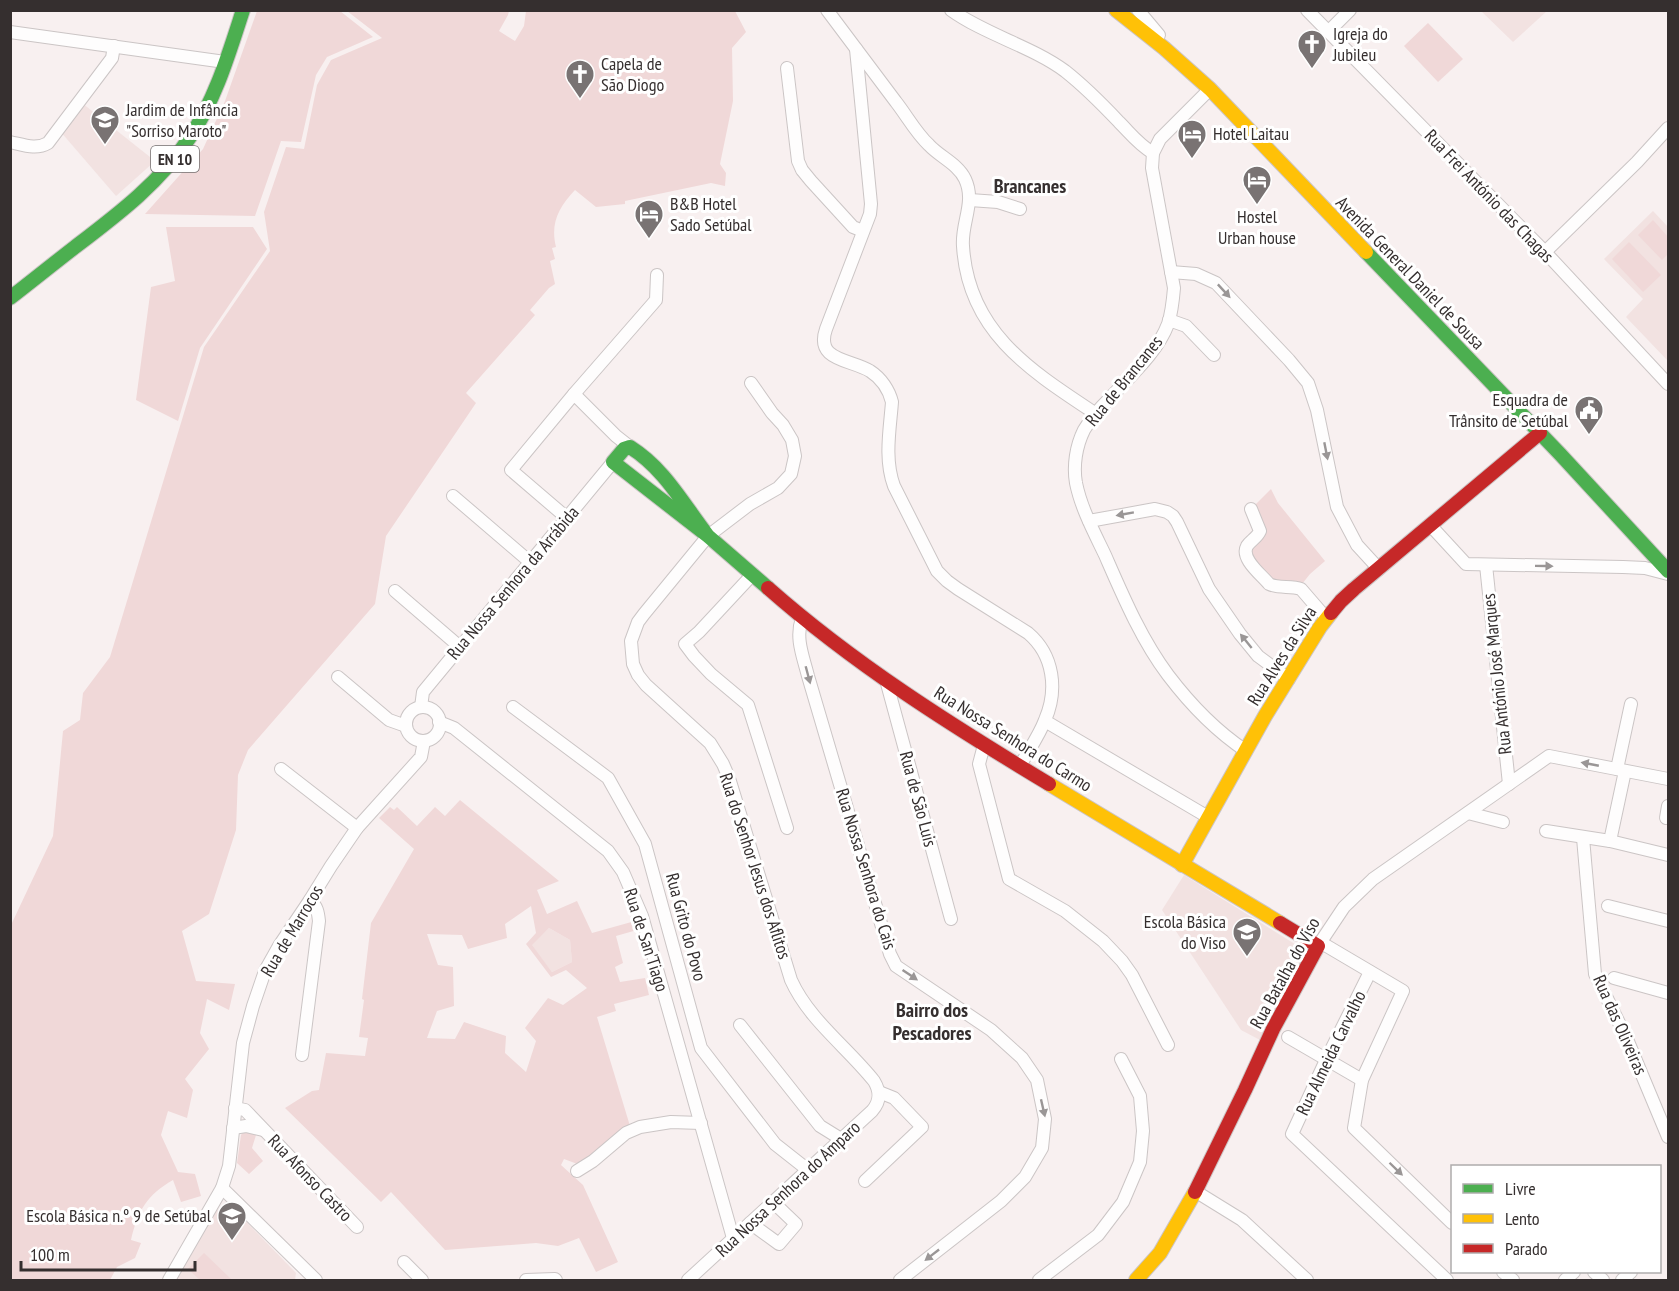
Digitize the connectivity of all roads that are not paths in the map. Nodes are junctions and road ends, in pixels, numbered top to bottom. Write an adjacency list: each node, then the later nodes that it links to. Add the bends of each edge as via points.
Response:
1 (243, 10): 13 (street, EN 10)
2 (827, 10): 11 (street)
3 (951, 10): 18 (street, via 1053,63)
4 (1116, 10): 12 (street, Avenida General Daniel de Sousa)
5 (1138, 10): 12 (street)
6 (1307, 10): 9 (street, Rua Frei António das Chagas)
7 (1350, 10): 9 (street)
8 (10, 32): 10 (street)
9 (1328, 32): 22 (street, Rua Frei António das Chagas)
10 (114, 46): 13 (street); 17 (street, via 112,58 48,143 35,148)
11 (856, 49): 19 (street, via 929,145 964,176); 21 (street, via 871,204)
12 (1181, 61): 15 (street, Avenida General Daniel de Sousa)
13 (225, 62): 25 (street, EN 10, via 202,118 154,182)
14 (787, 68): 21 (street, via 802,170 853,227)
15 (1210, 89): 18 (street, via 1160,139); 32 (street, Avenida General Daniel de Sousa)
16 (1668, 128): 22 (street)
17 (10, 142)
18 (1153, 153): 23 (street, Rua de Brancanes, via 1152,168)
19 (970, 200): 20 (street); 31 (street, via 962,242 964,267 982,313 1017,358)
20 (1020, 209)
21 (864, 231): 57 (street, via 823,345 833,356 871,371 890,395 890,475 938,571 958,589 1019,626 1041,647 1052,682)
22 (1545, 252): 29 (street, Rua Frei António das Chagas)
23 (1171, 272): 26 (street, Rua de Brancanes, via 1174,288); 44 (street, one-way to 44, via 1196,274 1216,283 1308,383 1337,507 1357,545)
24 (657, 275): 30 (street, via 656,300)
25 (10, 298)
26 (1169, 320): 27 (street, via 1186,326); 31 (street, Rua de Brancanes, via 1150,354)
27 (1214, 355)
28 (751, 383): 41 (street, Rua do Senhor Jesus dos Aflitos, via 792,440 795,456 791,474 778,488)
29 (1668, 384)
30 (574, 394): 33 (street, via 616,436); 38 (street, via 511,470)
31 (1096, 414): 39 (street, Rua de Brancanes, via 1084,431 1075,464 1076,482)
32 (1540, 433): 40 (street, Rua Alves da Silva); 45 (street, Avenida General Daniel de Sousa)
33 (621, 454): 34 (street, via 644,454); 35 (street); 38 (street, Rua Nossa Senhora da Arrábida)
34 (662, 471): 35 (street, via 651,485); 41 (street)
35 (644, 486): 41 (street)
36 (453, 496): 42 (street)
37 (1251, 509): 48 (street, via 1260,531 1245,552 1249,561 1269,584 1301,589)
38 (567, 518): 42 (street, Rua Nossa Senhora da Arrábida)
39 (1089, 521): 52 (street, one-way to 39, via 1258,656 1221,608 1173,516 1155,509); 62 (street, Rua de Brancanes, via 1155,657 1194,706)
40 (1431, 526): 43 (street, via 1466,564); 44 (street, Rua Alves da Silva)
41 (708, 536): 46 (street, Rua Nossa Senhora do Carmo); 93 (street, Rua do Senhor Jesus dos Aflitos, via 638,622 631,640 633,664 646,685 710,743 723,764 796,991 871,1077)
42 (530, 562): 50 (street, Rua Nossa Senhora da Arrábida)
43 (1486, 565): 45 (street, one-way to 45, via 1623,567); 67 (street, Rua António José Marques)
44 (1379, 569): 48 (street, Rua Alves da Silva)
45 (1668, 572)
46 (753, 574): 49 (street, Rua Nossa Senhora do Carmo); 72 (street, via 685,644 711,674 748,705)
47 (395, 591): 50 (street)
48 (1327, 617): 52 (street, Rua Alves da Silva)
49 (802, 618): 53 (street, Rua Nossa Senhora do Carmo); 119 (street, Rua Nossa Senhora do Cais, one-way to 119, via 798,630 802,653 890,954 896,966 991,1030 1022,1058 1036,1080 1045,1119 1042,1148 1025,1177 1001,1201)
50 (460, 647): 55 (street, Rua Nossa Senhora da Arrábida, via 423,692)
51 (338, 677): 59 (street, via 389,720)
52 (1289, 679): 62 (street, Rua Alves da Silva)
53 (886, 680): 61 (street, Rua Nossa Senhora do Carmo); 80 (street, Rua de São Luis)
54 (1631, 704): 65 (street)
55 (421, 707): 58 (street, via 433,711); 59 (street, via 410,713)
56 (513, 707): 102 (street, Rua Grito do Povo, via 608,778 645,844 701,1048 775,1144)
57 (1045, 721): 63 (street); 69 (street)
58 (439, 722): 60 (street, via 438,732); 97 (street, Rua de San'Tiago, via 454,728 608,851 623,872 642,916)
59 (406, 726): 60 (street, via 412,737)
60 (424, 741): 71 (street, Rua de Marrocos, via 420,757)
61 (984, 745): 63 (street, Rua Nossa Senhora do Carmo); 88 (street, via 979,764 1007,875 1086,926 1122,961)
62 (1246, 751): 69 (street, Rua Alves da Silva)
63 (1020, 766): 77 (street, Rua Nossa Senhora do Carmo)
64 (281, 769): 71 (street)
65 (1621, 770): 66 (street); 67 (street, Rua Batalha do Viso, one-way to 67, via 1549,756); 75 (street)
66 (1668, 779)
67 (1509, 784): 68 (street, Rua Batalha do Viso)
68 (1468, 813): 70 (street); 82 (street, Rua Batalha do Viso, via 1373,879 1344,907)
69 (1208, 817): 77 (street, Rua Alves da Silva)
70 (1503, 822)
71 (357, 828): 78 (street, Rua de Marrocos)
72 (787, 828)
73 (1546, 831): 74 (street)
74 (1583, 838): 75 (street); 96 (street, Rua das Oliveiras, via 1595,974)
75 (1610, 842): 76 (street)
76 (1668, 855)
77 (1182, 865): 82 (street, Rua Nossa Senhora do Carmo)
78 (310, 900): 89 (street, via 319,921); 95 (street, Rua de Marrocos, via 265,971 243,1043)
79 (1608, 906): 81 (street)
80 (951, 919)
81 (1668, 921)
82 (1319, 944): 83 (street); 106 (street, Rua Batalha do Viso, via 1269,1036)
83 (1371, 972): 91 (street, Rua Almeida Carvalho); 92 (street, via 1403,991)
84 (1614, 978): 85 (street)
85 (1668, 993)
86 (740, 1025): 101 (street, via 820,1126)
87 (1288, 1037): 91 (street)
88 (1168, 1045)
89 (302, 1055)
90 (1121, 1059): 120 (street, via 1140,1096 1140,1162 1124,1202 1098,1236)
91 (1326, 1059): 92 (street); 123 (street, Rua Almeida Carvalho, via 1292,1134)
92 (1362, 1080): 108 (street, one-way to 108, via 1354,1128)
93 (879, 1092): 101 (street, Rua Nossa Senhora do Amparo, via 876,1106); 104 (street, Rua do Senhor Jesus dos Aflitos, via 894,1098 922,1127)
94 (1668, 1106): 96 (street)
95 (235, 1108): 98 (street, Rua de Marrocos); 99 (street, Rua Afonso Castro, via 245,1110)
96 (1661, 1117): 100 (street, Rua das Oliveiras)
97 (701, 1123): 103 (street, via 640,1127 626,1133); 111 (street, Rua de San'Tiago)
98 (233, 1128): 99 (street, Rua Afonso Castro); 105 (street, Rua de Marrocos)
99 (262, 1130): 110 (street, Rua Afonso Castro)
100 (1668, 1137)
101 (841, 1139): 102 (street, Rua Nossa Senhora do Amparo)
102 (808, 1170): 107 (street, Rua Nossa Senhora do Amparo)
103 (577, 1171)
104 (865, 1181)
105 (222, 1188): 113 (street); 115 (street, Rua de Marrocos)
106 (1195, 1191): 121 (street, Rua Batalha do Viso, via 1160,1253); 122 (street, via 1242,1220)
107 (773, 1202): 109 (street, Rua Nossa Senhora do Amparo); 109 (street, via 796,1224 780,1244)
108 (1451, 1221)
109 (750, 1223): 111 (street, Rua Nossa Senhora do Amparo)
110 (357, 1227)
111 (734, 1238): 114 (street, Rua Nossa Senhora do Amparo)
112 (404, 1262): 116 (street)
113 (311, 1279)
114 (690, 1280)
115 (169, 1281)
116 (422, 1281)
117 (526, 1281): 118 (street)
118 (556, 1281)
119 (900, 1281)
120 (1039, 1281)
121 (1136, 1281)
122 (1308, 1281)
123 (1447, 1281)

